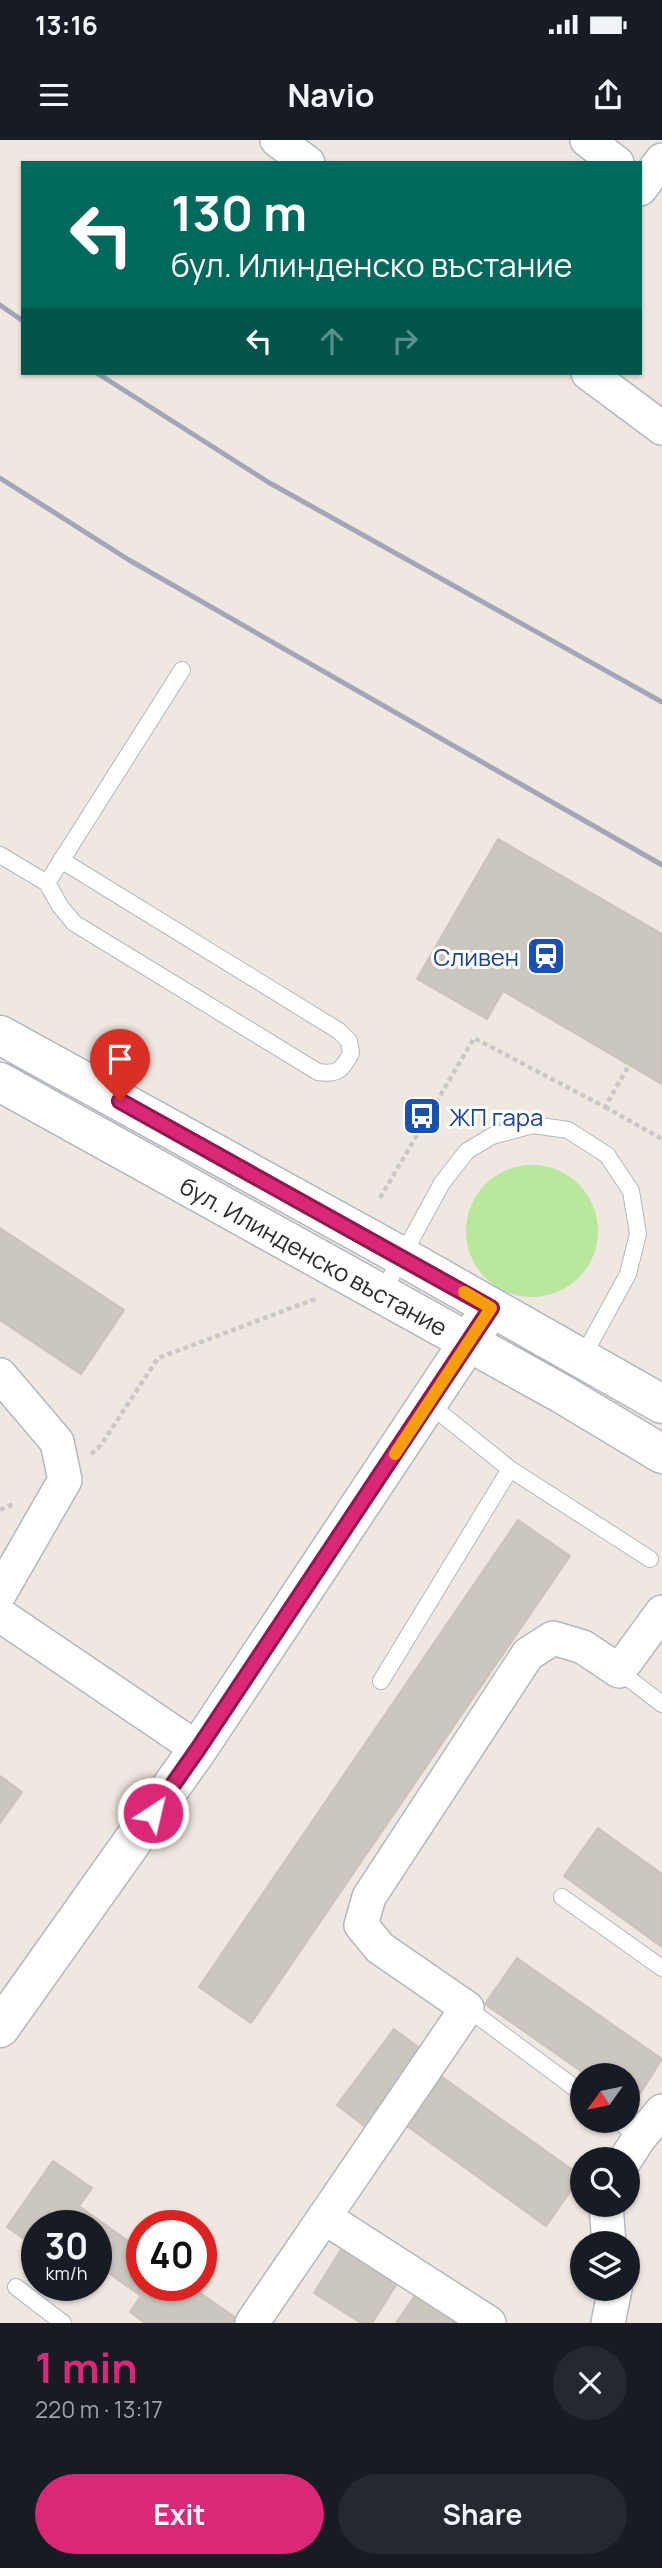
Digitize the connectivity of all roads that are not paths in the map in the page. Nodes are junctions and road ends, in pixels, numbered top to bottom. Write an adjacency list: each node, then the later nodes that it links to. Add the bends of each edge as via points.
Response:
1 (277, 140): 3 (street)
2 (587, 140): 4 (street)
3 (305, 161)
4 (614, 161)
5 (591, 375): 6 (street)
6 (662, 428)
7 (182, 670): 9 (lane)
8 (0, 855): 10 (lane)
9 (61, 860): 10 (lane); 10 (lane, via 339,1031 349,1041 351,1053 343,1068 331,1074 318,1072 74,923)
10 (47, 883)
11 (0, 1035): 13 (main road, бул. Илинденско въстание)
12 (0, 1082): 14 (main road, бул. Илинденско въстание)
13 (403, 1258): 14 (lane); 15 (main road, бул. Илинденско въстание); 18 (lane, via 442,1183 467,1152 492,1136 533,1125 568,1130 607,1155 631,1191 638,1234 628,1274)
14 (382, 1295): 16 (main road, бул. Илинденско въстание)
15 (491, 1308): 16 (main road); 18 (main road, бул. Илинденско въстание)
16 (470, 1342): 18 (main road, бул. Илинденско въстание); 20 (main road)
17 (0, 1375): 24 (street, via 57,1442 65,1480)
18 (572, 1376): 19 (main road, бул. Илинденско въстание); 21 (main road, бул. Илинденско въстание)
19 (662, 1404)
20 (429, 1405): 22 (lane); 30 (main road)
21 (662, 1454)
22 (510, 1469): 23 (lane); 28 (lane)
23 (650, 1559)
24 (0, 1593)
25 (662, 1612): 27 (street)
26 (0, 1615): 30 (street)
27 (619, 1671): 29 (lane); 33 (street, via 583,1647 553,1638 528,1654 369,1897 361,1925 380,1948)
28 (381, 1681)
29 (662, 1704)
30 (198, 1749): 34 (main road)
31 (562, 1897): 32 (lane)
32 (662, 1968)
33 (467, 2008): 35 (lane); 38 (street)
34 (0, 2028)
35 (570, 2084)
36 (662, 2111): 37 (street)
37 (628, 2139)
38 (324, 2217): 42 (street); 43 (street)
39 (16, 2287): 41 (lane)
40 (613, 2301): 44 (street)
41 (64, 2323)
42 (252, 2323)
43 (489, 2323)
44 (608, 2323)

